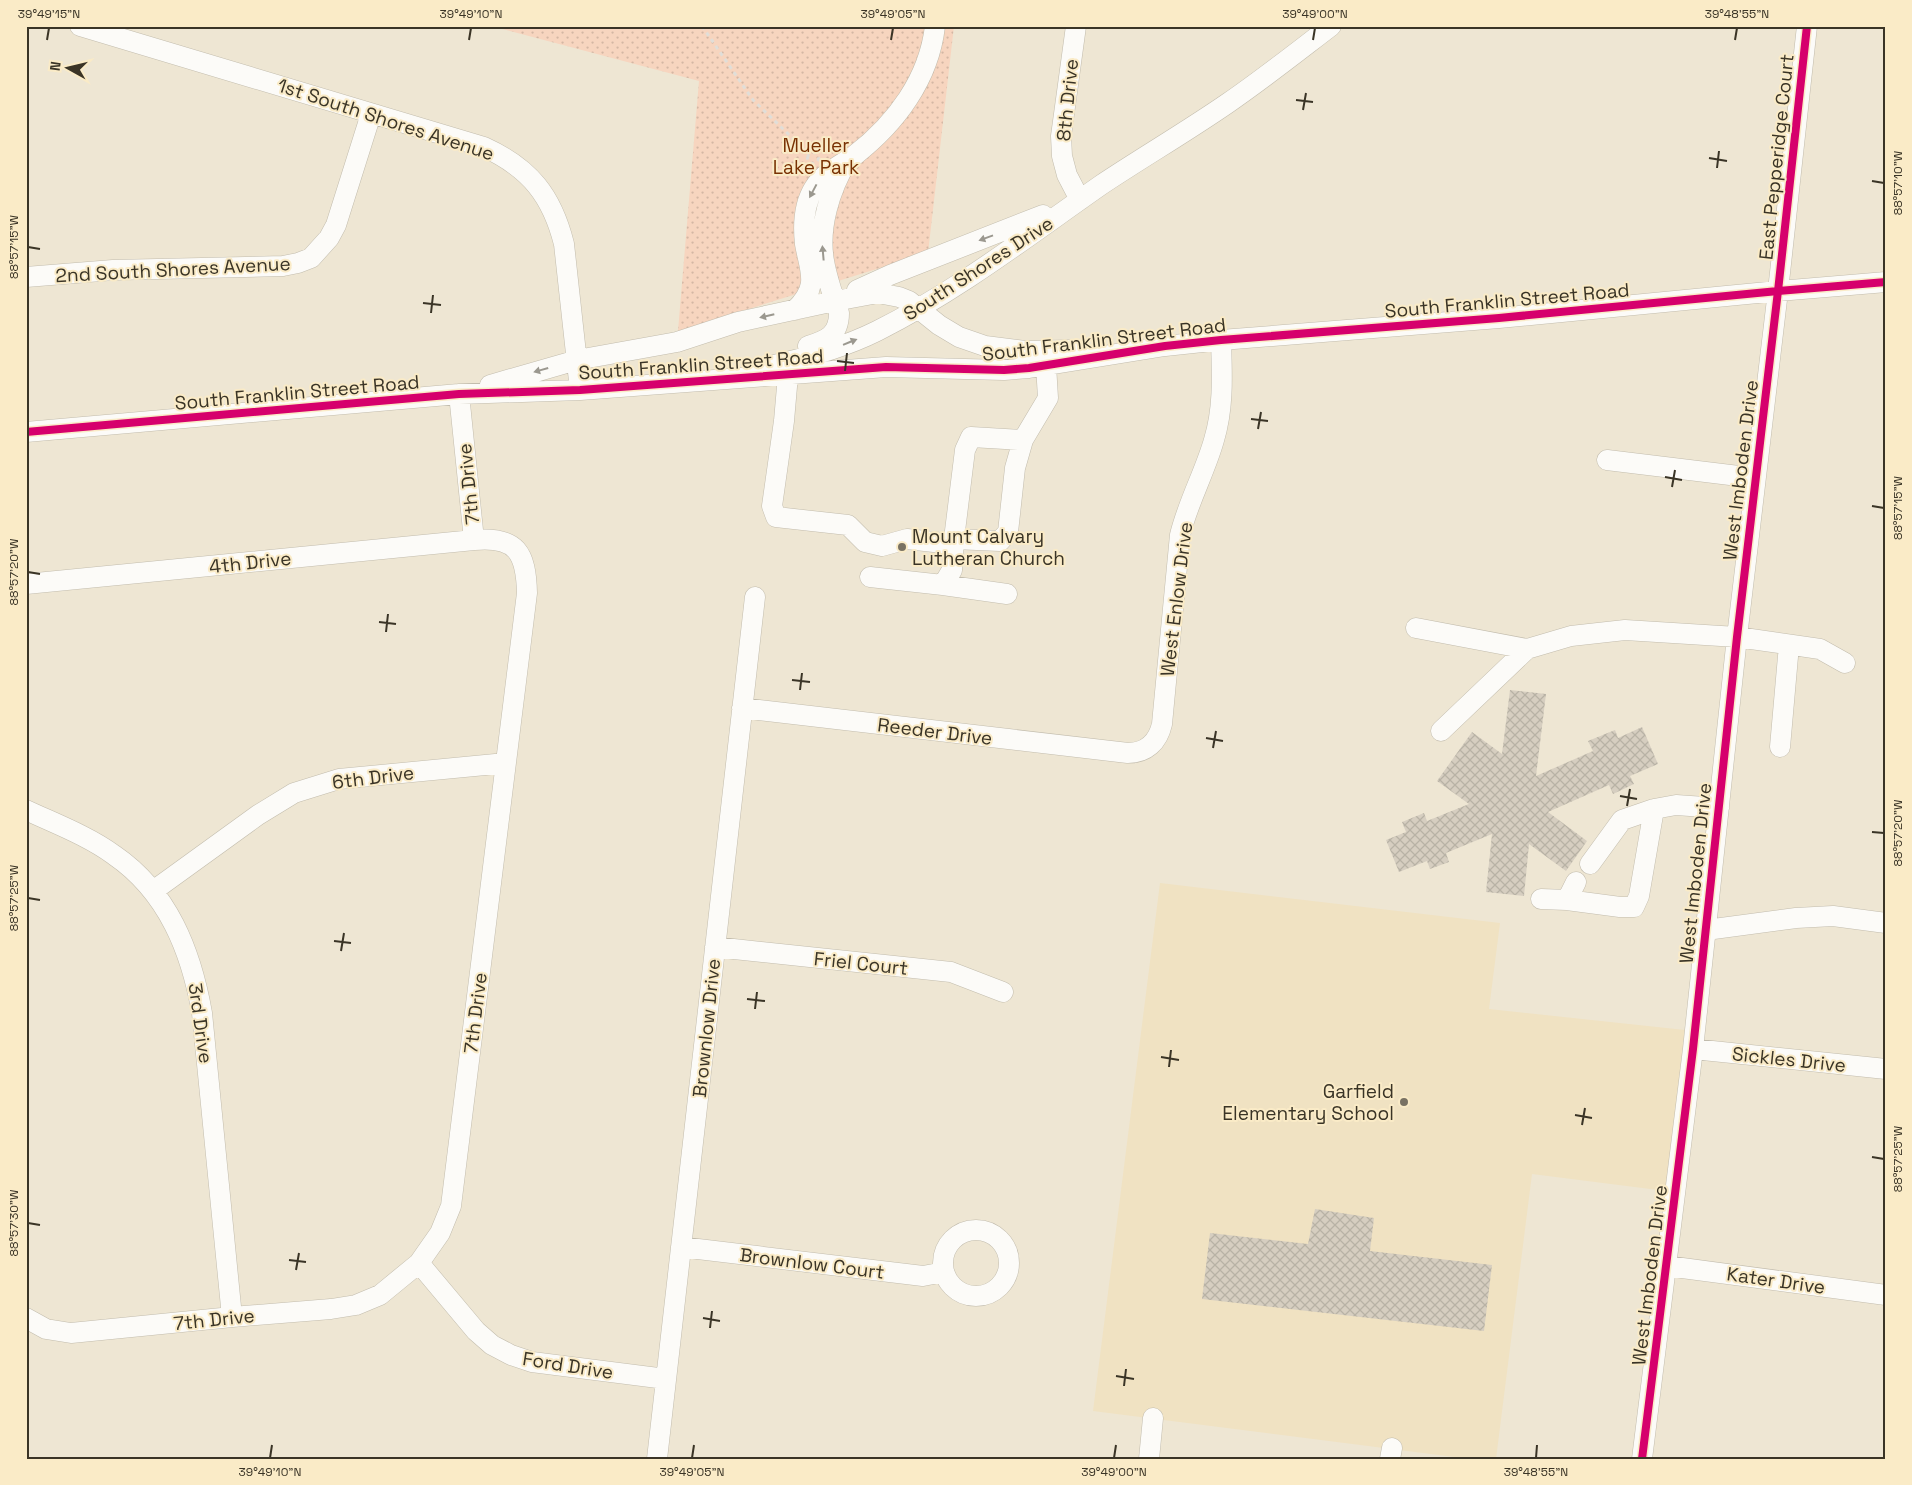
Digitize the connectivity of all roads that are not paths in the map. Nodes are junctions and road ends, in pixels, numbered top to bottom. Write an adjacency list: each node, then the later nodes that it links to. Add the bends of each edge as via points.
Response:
1 (80, 26): 6 (street, 1st South Shores Avenue)
2 (935, 26): 7 (street, via 926,65 904,106 879,136)
3 (1076, 26): 8 (street, 8th Drive, via 1061,136 1067,175)
4 (1331, 26): 8 (street, South Shores Drive, via 1228,103)
5 (1807, 26): 12 (street, East Pepperidge Court)
6 (371, 114): 9 (street, 2nd South Shores Avenue, via 336,226 311,258 268,267 112,270); 19 (street, 1st South Shores Avenue, via 484,147 498,153 539,186 558,222 564,244)
7 (849, 160): 13 (street, one-way to 7, via 824,259 823,235 832,195); 15 (street, one-way to 15, via 819,181 809,200 804,232 812,280 807,297)
8 (1080, 200): 11 (street, South Shores Drive); 13 (street, South Shores Drive, one-way to 13, via 890,275)
9 (26, 277)
10 (1886, 282): 12 (street, South Franklin Street Road)
11 (956, 286): 14 (street, South Shores Drive); 16 (street, via 942,309)
12 (1778, 291): 17 (street, South Franklin Street Road); 28 (street, West Imboden Drive)
13 (835, 301): 14 (street, South Franklin Street Road, via 889,294 909,301); 15 (street, South Franklin Street Road); 22 (street, via 839,321 836,329 823,341)
14 (919, 309): 16 (street, South Franklin Street Road); 22 (street, South Shores Drive, one-way to 14, via 818,354 876,332)
15 (795, 310): 19 (street, South Franklin Street Road, one-way to 19, via 738,322 677,342)
16 (950, 332): 18 (street, South Franklin Street Road, via 970,342 1004,350)
17 (1221, 340): 18 (street, South Franklin Street Road); 44 (street, West Enlow Drive, via 1223,383 1216,432 1180,535 1161,729 1149,747)
18 (1165, 346): 20 (street, South Franklin Street Road)
19 (576, 360): 23 (street, 1st South Shores Avenue); 24 (street, South Franklin Street Road, one-way to 24)
20 (1046, 365): 21 (street, South Franklin Street Road, via 977,371 886,367); 26 (street, via 1048,398)
21 (788, 375): 22 (street, South Franklin Street Road); 30 (street, via 772,506 776,517 848,525 865,542 882,546 906,539 943,543)
22 (702, 382): 23 (street, South Franklin Street Road)
23 (580, 390): 24 (street, South Franklin Street Road)
24 (459, 394): 25 (street, South Franklin Street Road); 29 (street, 7th Drive)
25 (26, 432)
26 (1023, 440): 30 (street, via 1015,468 1008,532 1000,540); 30 (street, via 971,437 965,450)
27 (1606, 460): 28 (street)
28 (1755, 478): 37 (street, West Imboden Drive)
29 (474, 540): 32 (street, 4th Drive); 45 (street, 7th Drive, via 504,542 520,554 527,579)
30 (954, 540): 33 (street, via 952,570)
31 (870, 577): 33 (street)
32 (26, 584)
33 (942, 585): 34 (street)
34 (1007, 594)
35 (755, 597): 41 (street, Brownlow Drive)
36 (1416, 628): 39 (street)
37 (1737, 637): 38 (street); 39 (street, via 1625,630 1572,636); 46 (street, West Imboden Drive)
38 (1789, 644): 40 (street, via 1820,649); 43 (street)
39 (1527, 649): 42 (street)
40 (1845, 663)
41 (742, 708): 44 (street, Reeder Drive); 56 (street, Brownlow Drive)
42 (1441, 732)
43 (1780, 748)
44 (1128, 753)
45 (506, 763): 51 (street, 6th Drive, via 339,779 294,794 258,815); 61 (street, 7th Drive, via 451,1206 440,1233)
46 (1719, 808): 47 (street, via 1676,805); 55 (street, West Imboden Drive)
47 (1654, 809): 49 (street, via 1622,820); 53 (street, via 1640,896 1634,906)
48 (26, 810): 51 (street, 3rd Drive, via 114,854)
49 (1590, 864)
50 (1576, 882): 53 (street)
51 (153, 891): 65 (street, 3rd Drive, via 181,937 198,986)
52 (1541, 899): 53 (street)
53 (1567, 900)
54 (1886, 923): 55 (street, via 1833,916)
55 (1706, 930): 58 (street, West Imboden Drive)
56 (715, 947): 57 (street, Friel Court, via 951,972); 60 (street, Brownlow Drive)
57 (1003, 992)
58 (1693, 1049): 59 (street, Sickles Drive); 62 (street, West Imboden Drive)
59 (1886, 1069)
60 (681, 1247): 63 (street, Brownlow Court, via 923,1276); 67 (street, Brownlow Drive)
61 (419, 1263): 65 (street, 7th Drive, via 380,1294 356,1305); 67 (street, Ford Drive, via 476,1331 492,1345 510,1354 532,1362)
62 (1667, 1266): 64 (street, Kater Drive); 71 (street, West Imboden Drive)
63 (944, 1272)
64 (1886, 1295)
65 (232, 1317): 66 (street, 7th Drive, via 71,1333 58,1332)
66 (31, 1321)
67 (666, 1379): 69 (street, Brownlow Drive)
68 (1153, 1418): 70 (street)
69 (658, 1459)
70 (1148, 1459)
71 (1642, 1459)

